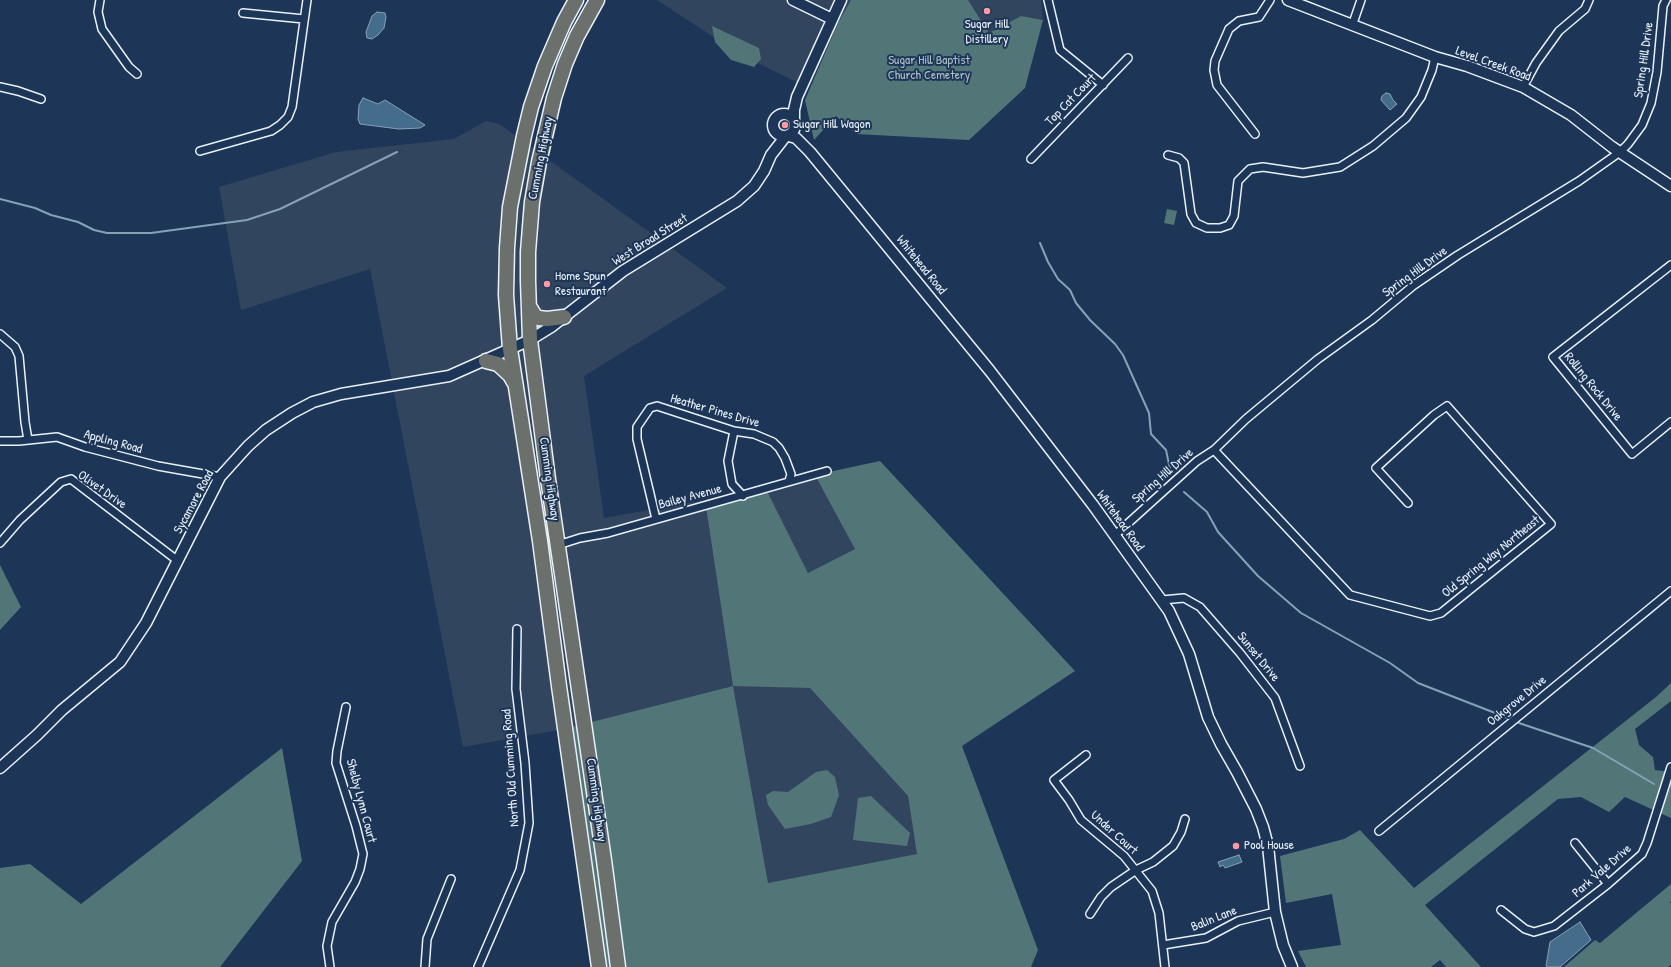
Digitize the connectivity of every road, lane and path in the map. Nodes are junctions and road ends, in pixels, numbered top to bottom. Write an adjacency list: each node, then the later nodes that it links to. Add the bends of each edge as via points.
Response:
1 (100, 0): 20 (street, via 98,12 102,29 129,67)
2 (307, 0): 15 (street)
3 (576, 0): 43 (highway, Cumming Highway, via 545,66 531,107 510,207 506,294)
4 (597, 0): 39 (highway, Cumming Highway, via 565,64 539,162 532,202 528,252)
5 (793, 0): 16 (street)
6 (841, 0): 16 (street)
7 (1048, 0): 21 (street, via 1060,50)
8 (1270, 0): 29 (street, via 1259,17 1239,21 1230,29 1215,61 1214,70 1217,85)
9 (1288, 0): 13 (street, Level Creek Road)
10 (1361, 0): 17 (street)
11 (1590, 0): 22 (street, via 1585,9 1559,31)
12 (1666, 0): 33 (street, Spring Hill Drive, via 1663,6 1657,72 1651,103 1642,125)
13 (1304, 3): 17 (street, Level Creek Road)
14 (243, 13): 15 (street)
15 (304, 19): 31 (street, via 292,107 288,117 271,131)
16 (832, 19): 24 (street)
17 (1352, 26): 18 (street, Level Creek Road)
18 (1435, 57): 22 (street, Level Creek Road); 35 (street, via 1421,96 1406,118 1376,143 1340,167 1303,173 1263,167 1250,169 1238,181 1234,216 1228,224 1220,228 1207,228 1196,223 1190,214 1184,162)
19 (1128, 58): 21 (street, Top Cat Court)
20 (137, 74)
21 (1104, 85): 36 (street, Top Cat Court)
22 (1523, 86): 33 (street, Level Creek Road, via 1571,115)
23 (0, 87): 25 (street)
24 (797, 97): 26 (street); 27 (street)
25 (41, 99)
26 (781, 114): 27 (street, via 789,114); 28 (street, via 773,122)
27 (795, 123): 30 (street, via 794,131); 32 (street, Whitehead Road)
28 (774, 130): 30 (street, via 778,135); 34 (street, West Broad Street)
29 (1256, 134)
30 (787, 136): 32 (street, Whitehead Road, via 796,138); 34 (street, West Broad Street)
31 (200, 151)
32 (810, 152): 57 (street, Whitehead Road, via 990,370)
33 (1620, 152): 37 (street, Level Creek Road); 50 (street, Spring Hill Drive, via 1414,286 1318,359 1246,419)
34 (771, 155): 40 (street, West Broad Street, via 754,186 737,201 623,270)
35 (1168, 155)
36 (1031, 159)
37 (1671, 186)
38 (1671, 265): 46 (street, Rolling Rock Drive, via 1553,357 1632,454)
39 (529, 306): 40 (highway, via 535,316 540,318); 42 (highway, Cumming Highway)
40 (564, 317): 42 (street, West Broad Street)
41 (0, 334): 49 (street, via 15,347 19,356)
42 (530, 340): 43 (street, West Broad Street); 59 (highway, Cumming Highway)
43 (510, 349): 44 (street, Sycamore Road); 45 (highway, Cumming Highway)
44 (486, 361): 45 (highway, via 498,364); 52 (street, Sycamore Road, via 449,376 341,394 313,402 266,430)
45 (516, 385): 82 (highway, Cumming Highway)
46 (1671, 422)
47 (734, 431): 53 (street, Heather Pines Drive, via 754,434 773,442 785,458 791,474); 54 (street, via 728,461 732,484); 56 (street, Heather Pines Drive, via 657,406 650,408 637,427 637,439)
48 (0, 440): 49 (street, Appling Road)
49 (28, 440): 52 (street, Appling Road, via 57,437 158,466)
50 (1215, 449): 55 (street, Old Spring Way Northeast, via 1350,595 1430,616 1441,613 1550,524 1447,406 1376,468); 57 (street, Spring Hill Drive, via 1197,461)
51 (827, 471): 53 (street, Bailey Avenue)
52 (220, 476): 60 (street, Sycamore Road)
53 (789, 481): 54 (street, Bailey Avenue)
54 (743, 496): 56 (street, Bailey Avenue)
55 (1408, 504)
56 (656, 518): 59 (street, Bailey Avenue)
57 (1115, 535): 62 (street, Whitehead Road)
58 (0, 543): 60 (street, Olivet Drive, via 20,520 61,482 71,479)
59 (558, 545): 83 (highway, Cumming Highway)
60 (178, 561): 68 (street, Sycamore Road, via 146,623 120,662 62,710)
61 (1671, 591): 70 (street, Oakgrove Drive)
62 (1162, 600): 66 (street, Sunset Drive, via 1184,598 1200,607 1240,653 1275,698); 76 (street, Whitehead Road, via 1189,654 1208,717 1263,828 1269,854)
63 (517, 629): 81 (street, North Old Cumming Road, via 516,688 529,823 520,870)
64 (346, 707): 79 (street, Shelby Lynn Court, via 336,763 363,854 355,882 332,922 327,946)
65 (1086, 755): 72 (street, Under Court, via 1054,780 1081,820 1124,856)
66 (1300, 766)
67 (1671, 767): 74 (street, Park Vale Drive, via 1642,854)
68 (0, 768)
69 (1185, 819): 72 (street, via 1173,846 1153,862)
70 (1379, 831)
71 (1575, 843): 74 (street)
72 (1136, 870): 77 (street, via 1111,887); 78 (street, Under Court, via 1152,891 1159,913)
73 (451, 879): 80 (street, via 427,939)
74 (1608, 884): 75 (street, Park Vale Drive, via 1554,926 1534,932 1525,929)
75 (1501, 910)
76 (1275, 912): 78 (street, Balin Lane, via 1238,921 1206,938); 85 (street, Whitehead Road, via 1283,945)
77 (1090, 914)
78 (1163, 945): 84 (street, Under Court)
79 (330, 967)
80 (425, 967)
81 (478, 967)
82 (599, 967)
83 (618, 967)
84 (1165, 967)
85 (1292, 967)

